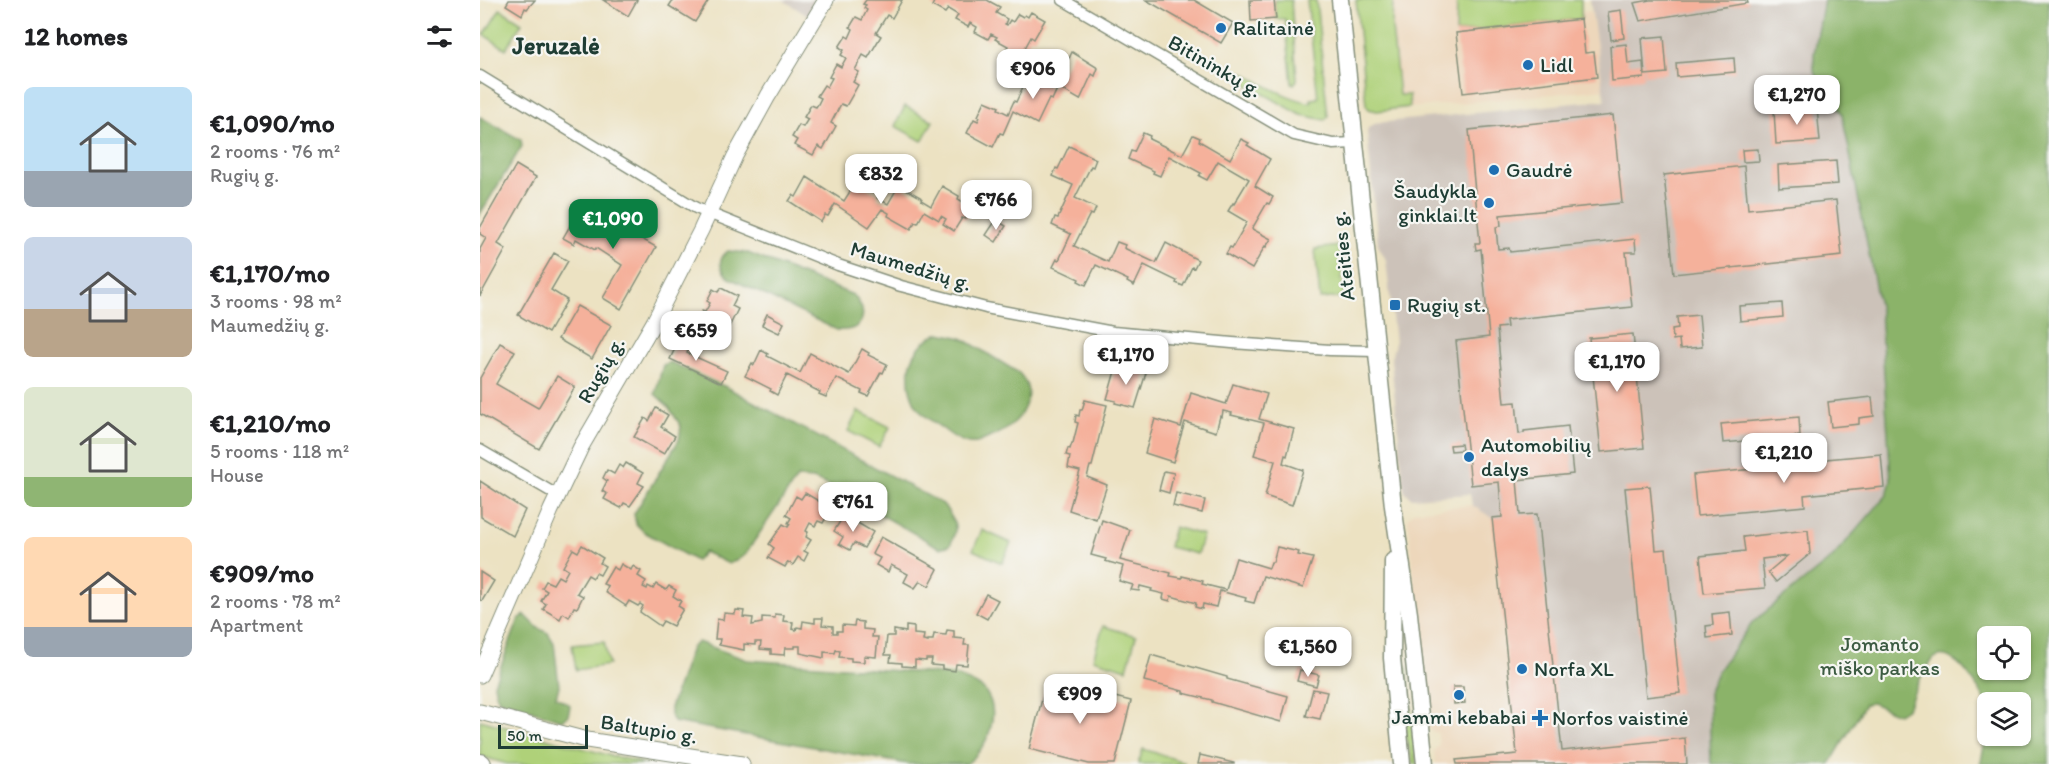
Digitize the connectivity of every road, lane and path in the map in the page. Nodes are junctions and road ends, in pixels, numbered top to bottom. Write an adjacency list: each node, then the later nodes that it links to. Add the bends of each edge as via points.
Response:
1 (826, 0): 6 (street, Rugių g., via 768,96)
2 (1063, 0): 5 (street, Bitininkų g., via 1294,135 1334,144)
3 (1340, 0): 5 (main road, Ateities g.)
4 (480, 76): 6 (street, Maumedžių g.)
5 (1354, 143): 7 (main road, Ateities g.)
6 (708, 213): 7 (street, Maumedžių g., via 838,265 986,308 1136,334); 9 (street, Rugių g., via 654,322)
7 (1376, 351): 10 (main road, Ateities g.)
8 (480, 450): 9 (street)
9 (557, 495): 13 (street, Rugių g.)
10 (1392, 506): 11 (main road, Ateities g.); 12 (main road, Ateities g.)
11 (1392, 658): 12 (main road); 16 (main road, Ateities g.)
12 (1414, 660): 17 (main road, Ateities g.)
13 (480, 675)
14 (480, 712): 15 (street, Baltupio g., via 587,740)
15 (742, 764)
16 (1402, 764)
17 (1425, 764)

